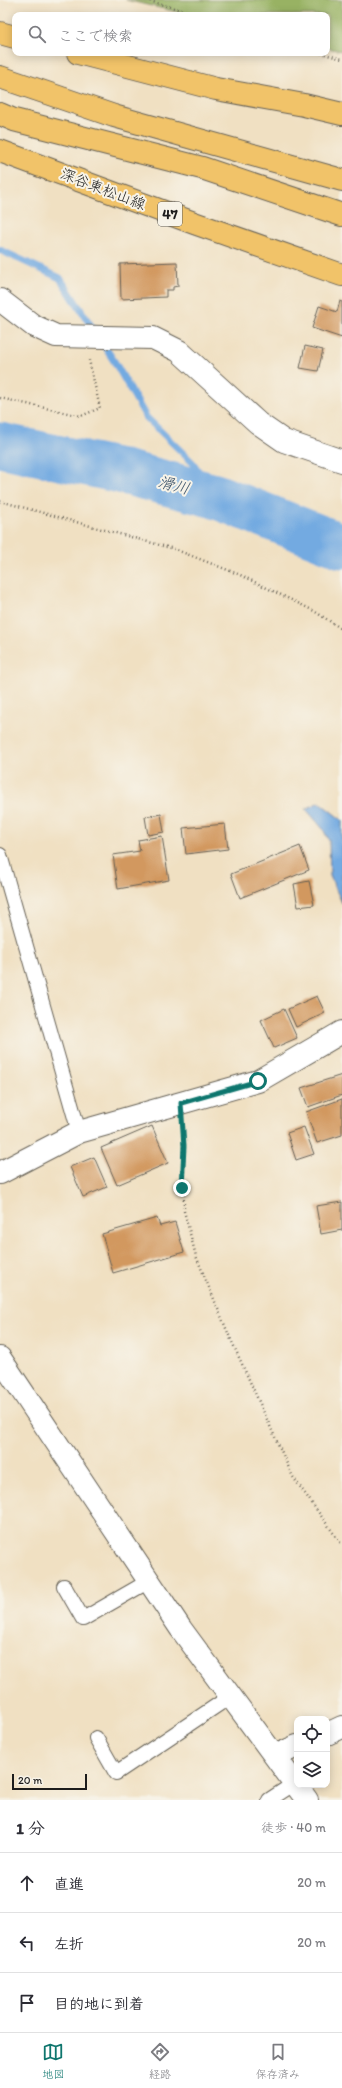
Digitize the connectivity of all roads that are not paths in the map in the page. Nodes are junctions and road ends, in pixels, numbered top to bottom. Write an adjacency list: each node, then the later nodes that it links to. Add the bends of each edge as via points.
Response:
1 (0, 33): 2 (main road)
2 (12, 36)
3 (90, 56): 6 (main road, via 216,89)
4 (0, 77): 8 (main road, via 114,116)
5 (0, 114): 9 (main road, via 14,120 202,168)
6 (342, 114)
7 (0, 150): 10 (main road, 深谷東松山線 / 47)
8 (342, 180)
9 (342, 215)
10 (342, 275)
11 (0, 300): 12 (street, via 34,326 56,336 154,338 179,351 258,423 284,441)
12 (342, 461)
13 (0, 855): 15 (lane)
14 (342, 1032): 15 (street, via 258,1081)
15 (79, 1132): 16 (street)
16 (0, 1173)
17 (0, 1358): 18 (street)
18 (149, 1581): 19 (lane, via 83,1619); 20 (street)
19 (64, 1586)
20 (231, 1696): 23 (lane, via 116,1773); 25 (street)
21 (342, 1727): 22 (street)
22 (330, 1733)
23 (96, 1738)
24 (294, 1747): 25 (street)
25 (275, 1756): 26 (street)
26 (294, 1782)
27 (294, 1784): 29 (lane)
28 (299, 1788): 30 (street)
29 (269, 1800)
30 (307, 1800)

